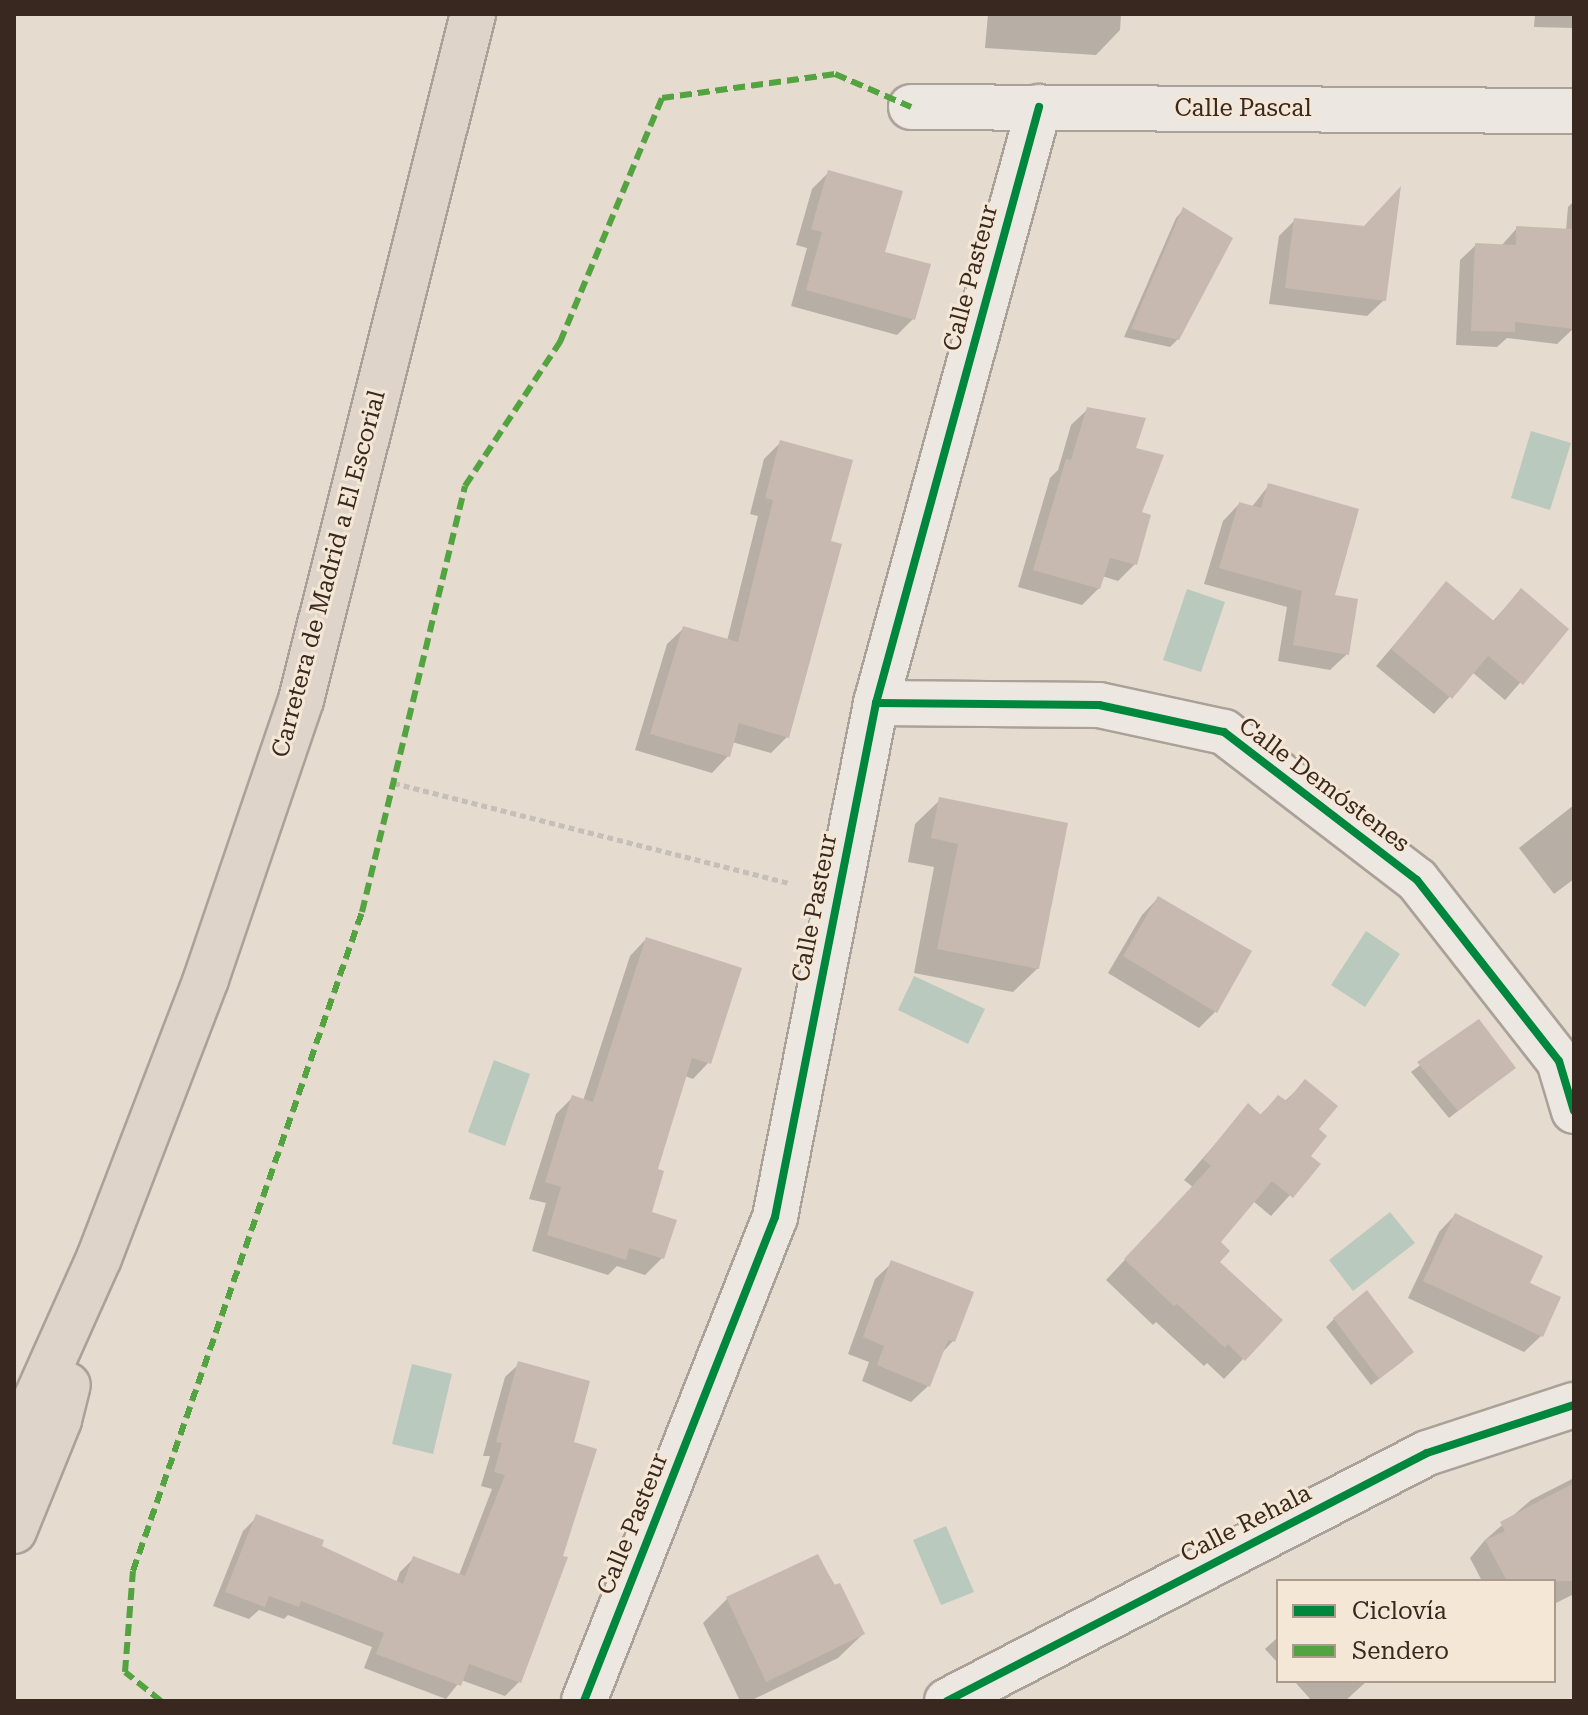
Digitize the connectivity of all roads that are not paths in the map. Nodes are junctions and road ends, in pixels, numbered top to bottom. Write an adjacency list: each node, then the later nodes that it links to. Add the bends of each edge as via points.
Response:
1 (473, 14): 7 (highway, Carretera de Madrid a El Escorial, via 301,700 206,979)
2 (911, 107): 3 (street, Calle Pascal)
3 (1039, 107): 4 (street, Calle Pascal); 5 (street, Calle Pasteur)
4 (1574, 111)
5 (876, 703): 6 (street, Calle Demóstenes, via 1099,705 1224,732 1417,880 1559,1061); 13 (street, Calle Pasteur, via 775,1217)
6 (1574, 1111)
7 (99, 1258): 9 (highway, Carretera de Madrid a El Escorial); 10 (highway, Carretera de Madrid a El Escorial)
8 (1574, 1405): 14 (street, Calle Rehala, via 1427,1453)
9 (59, 1420): 11 (highway, Carretera de Madrid a El Escorial); 12 (highway)
10 (14, 1448)
11 (14, 1531)
12 (14, 1556)
13 (584, 1701)
14 (947, 1701)

